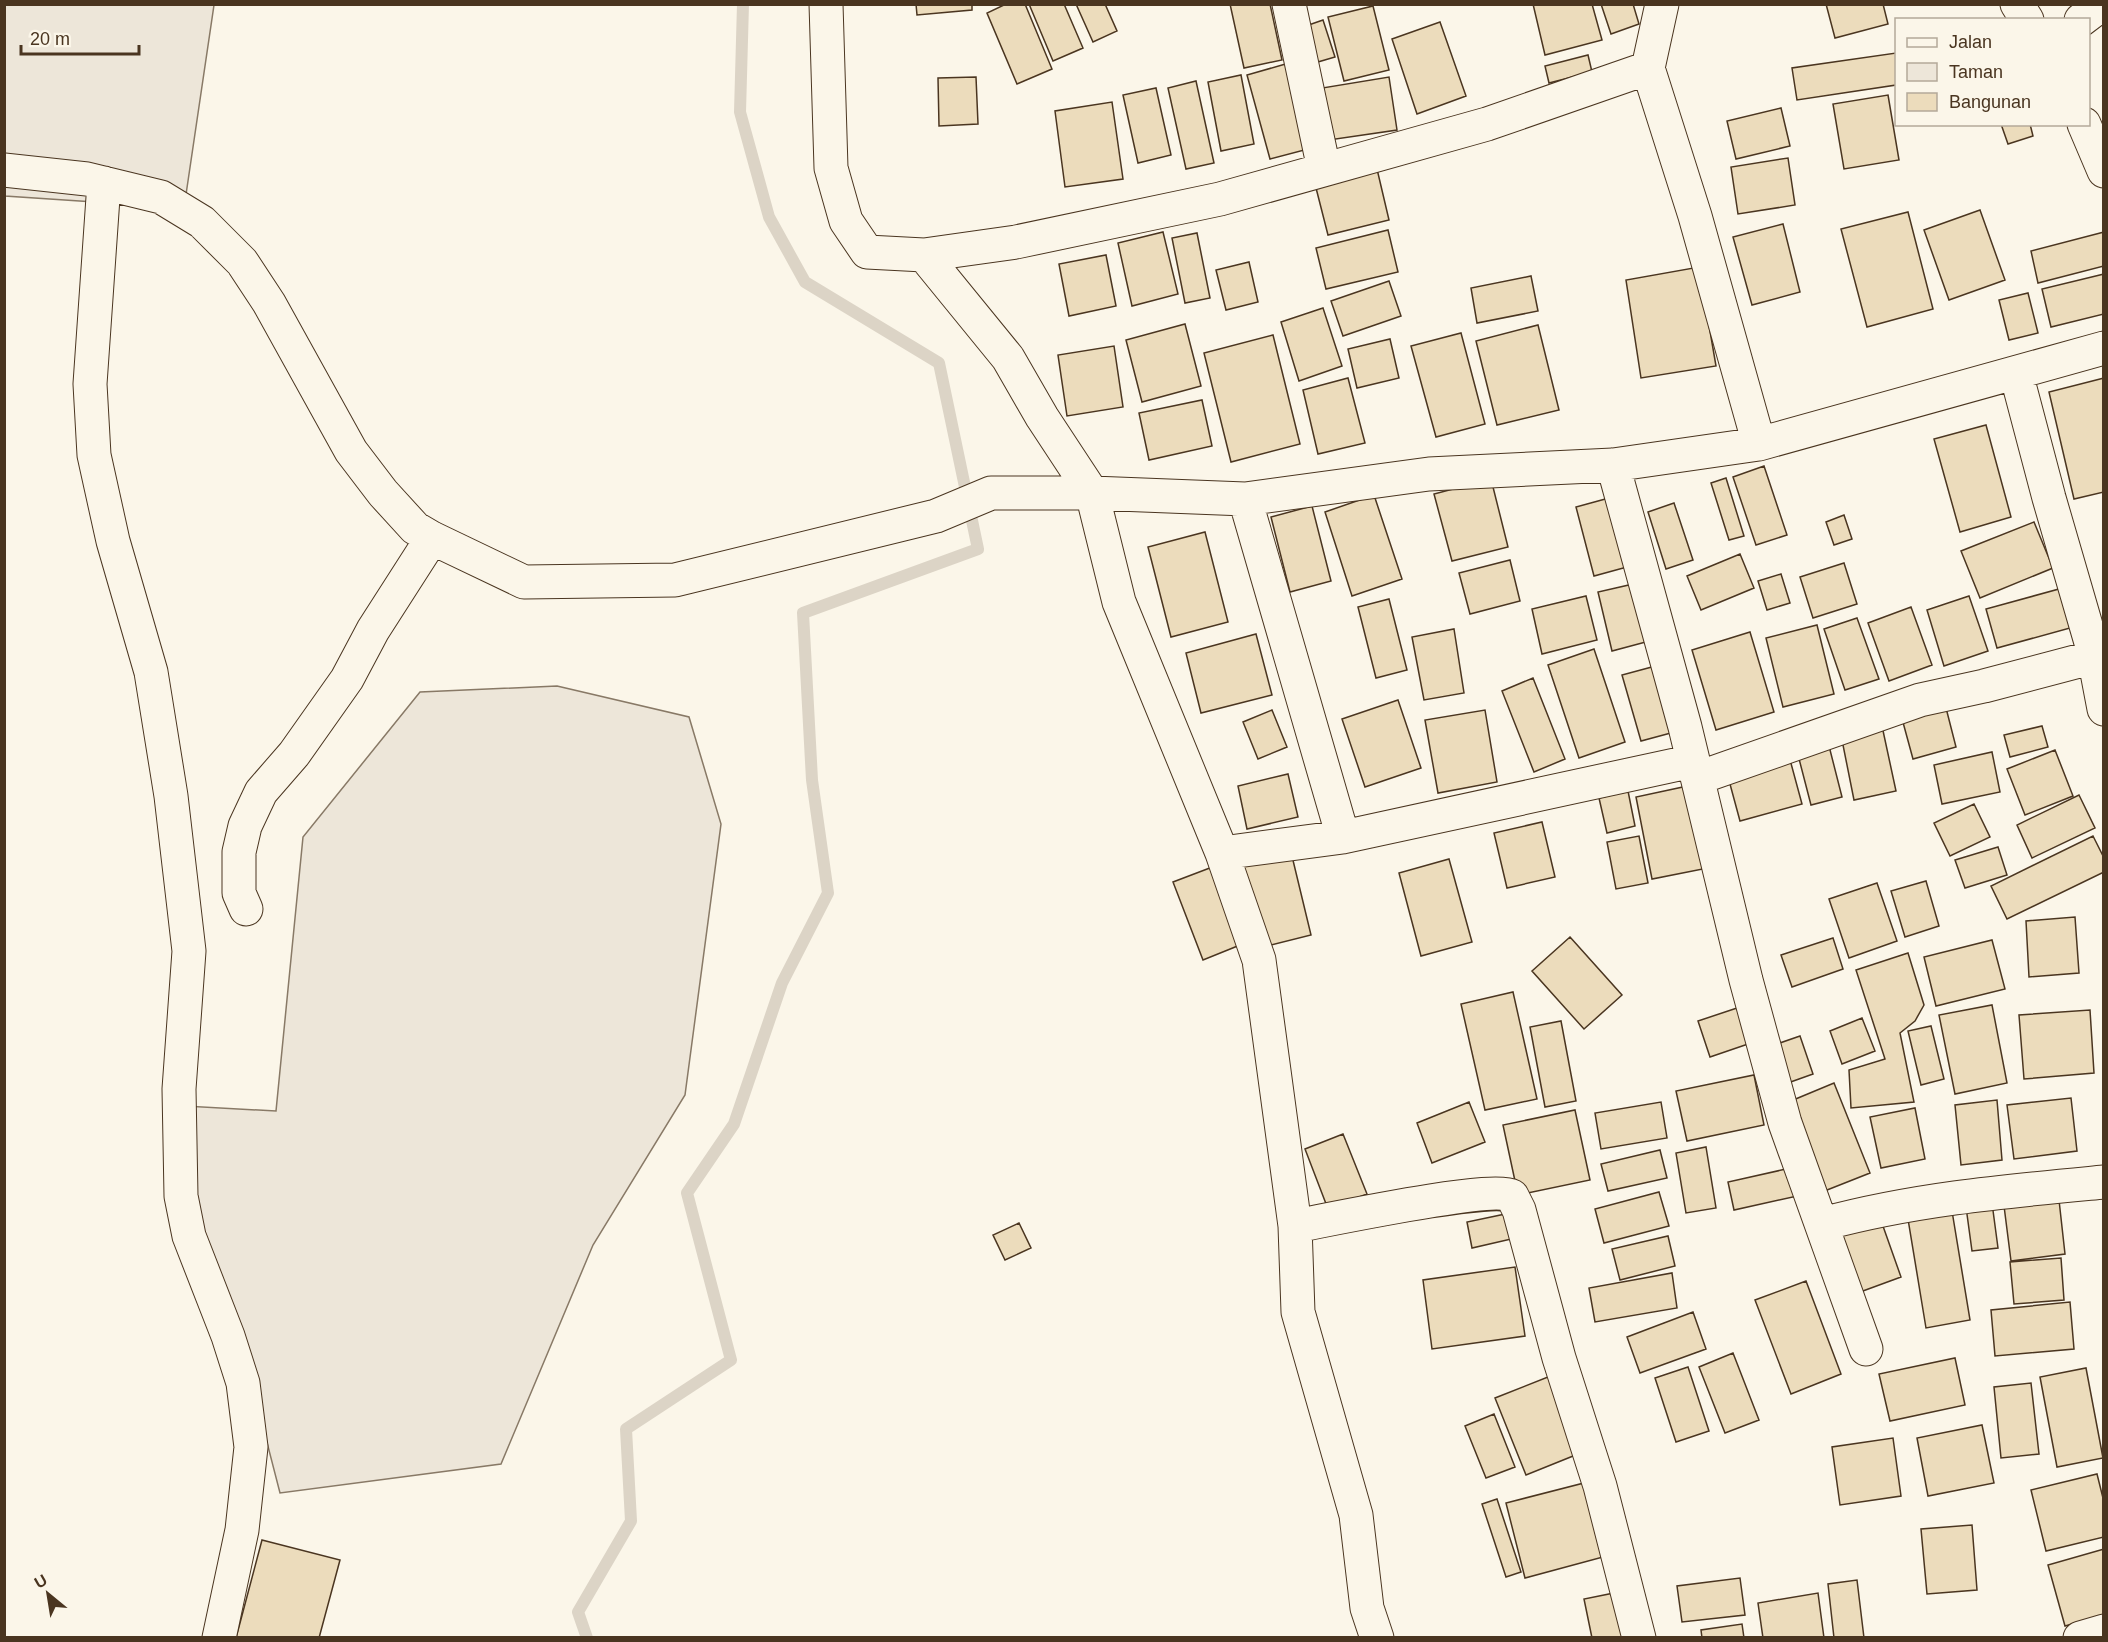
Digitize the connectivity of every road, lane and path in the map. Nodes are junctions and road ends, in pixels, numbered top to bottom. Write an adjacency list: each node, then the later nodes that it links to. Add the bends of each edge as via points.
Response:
1 (826, 4): 14 (street, via 831,168 846,221 867,252)
2 (1289, 4): 10 (street)
3 (1662, 4): 8 (street)
4 (2018, 4): 6 (street)
5 (2102, 4): 7 (street)
6 (2026, 18)
7 (2084, 18)
8 (1648, 68): 10 (street, via 1486,124); 17 (street, via 1695,216)
9 (2085, 126): 12 (street)
10 (1324, 169): 14 (street, via 1220,199 1083,229)
11 (4, 170): 13 (street)
12 (2103, 171)
13 (104, 183): 21 (street, via 161,197 202,222 243,262 351,450 383,493 416,528); 33 (street, via 90,384 94,455 113,541 151,672 171,796 189,951 179,1089 181,1196 189,1236 243,1383 251,1447 242,1530)
14 (924, 255): 19 (street, via 1008,358)
15 (2103, 348): 16 (street)
16 (2016, 373): 17 (street); 22 (street)
17 (1759, 444): 18 (street)
18 (1613, 465): 20 (street, via 1429,474); 24 (street)
19 (1092, 493): 20 (street); 21 (street, via 991,494 936,516 675,580 524,582); 26 (street, via 1119,602)
20 (1245, 499): 25 (street)
21 (432, 538): 27 (street, via 373,630 347,679 294,754 261,792 245,826 239,852 239,893)
22 (2094, 657): 23 (street); 24 (street, via 1920,700)
23 (2103, 709)
24 (1696, 770): 25 (street); 29 (street, via 1785,1123)
25 (1343, 837): 26 (street)
26 (1222, 853): 30 (street, via 1259,960)
27 (246, 909)
28 (2103, 1182): 29 (street, via 1917,1203)
29 (1823, 1224): 31 (street)
30 (1295, 1226): 34 (street, via 1298,1312 1356,1515 1367,1608); 35 (street, via 1469,1196 1512,1196 1600,1486)
31 (1866, 1349)
32 (2103, 1631): 36 (street)
33 (219, 1638)
34 (1377, 1638)
35 (1638, 1638)
36 (2080, 1638)

